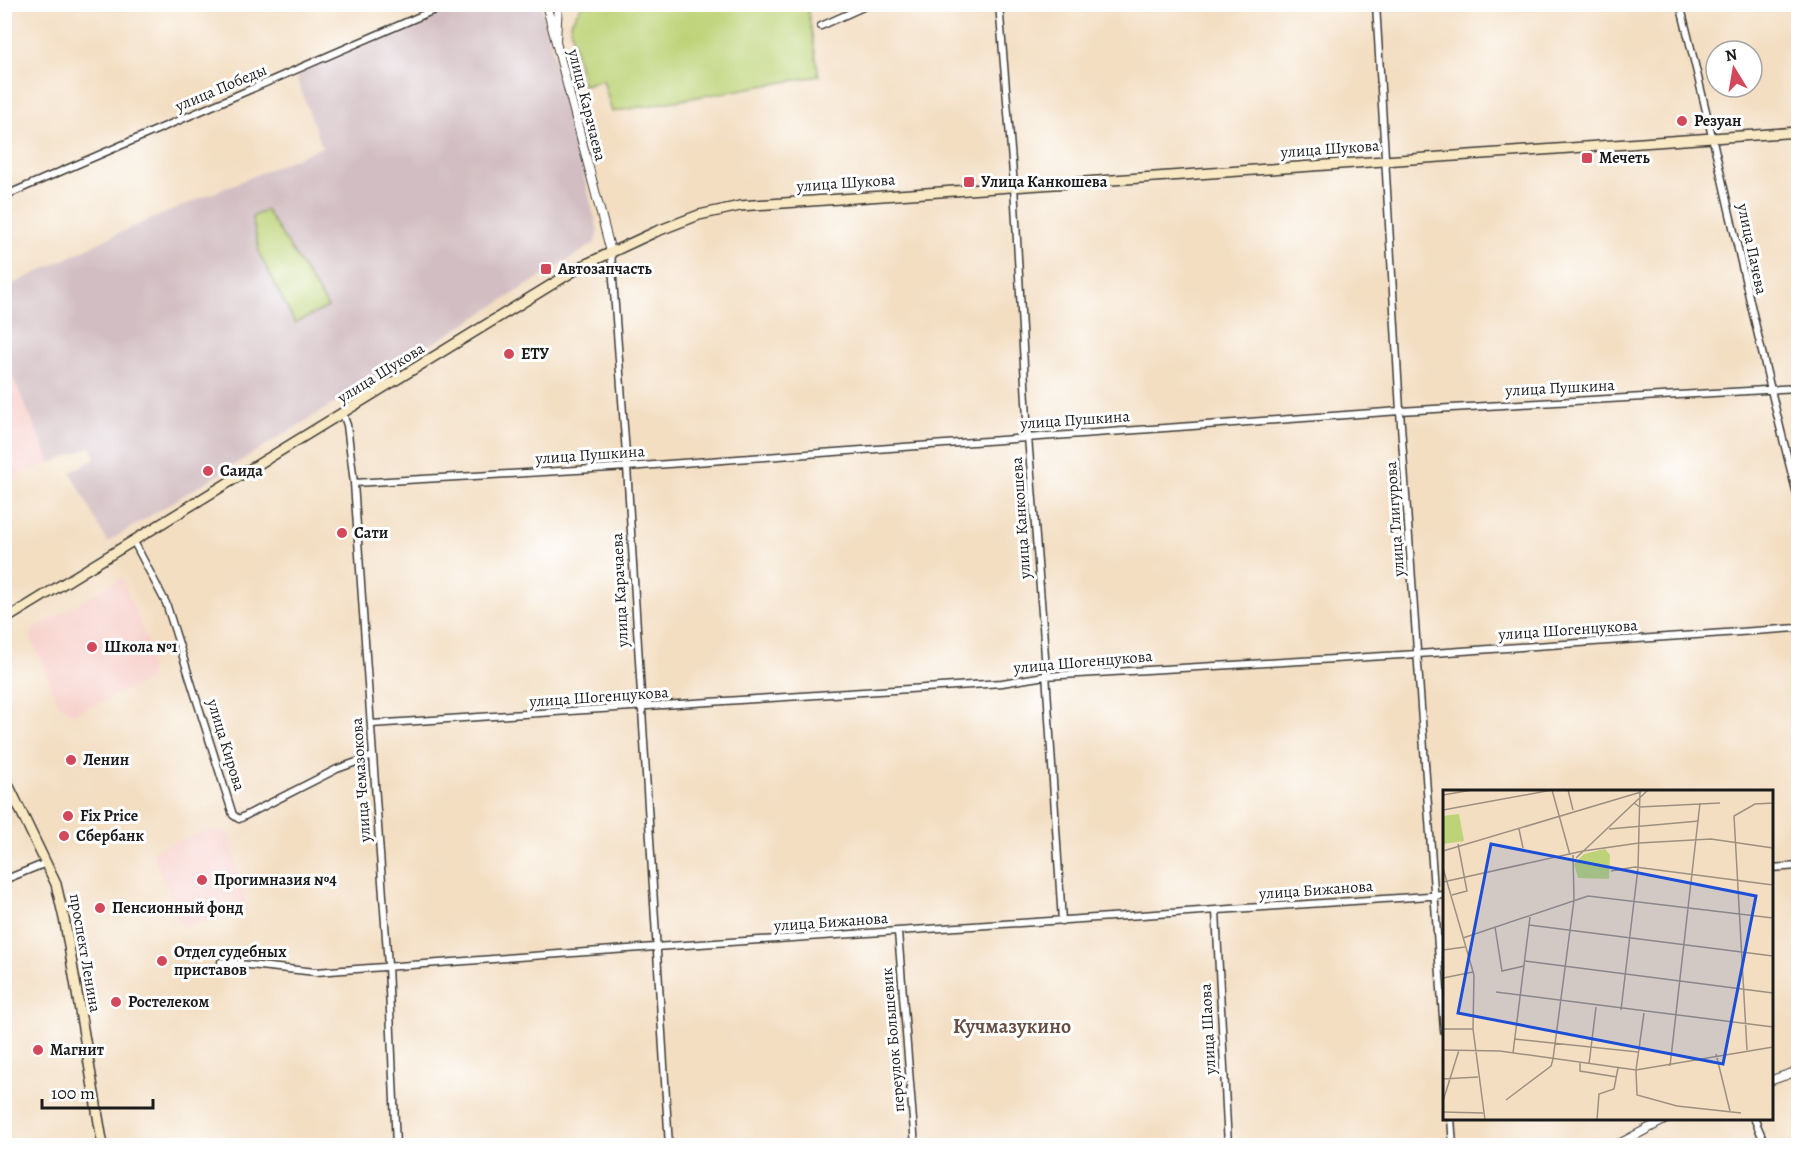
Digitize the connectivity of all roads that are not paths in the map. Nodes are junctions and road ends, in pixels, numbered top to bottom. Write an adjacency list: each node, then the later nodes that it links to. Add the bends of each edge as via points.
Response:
1 (448, 4): 14 (street, улица Победы)
2 (546, 4): 9 (street, улица Карачаева)
3 (558, 4): 9 (street)
4 (870, 4): 8 (street)
5 (999, 4): 13 (street, улица Канкошева)
6 (1376, 4): 12 (street, улица Тлигурова)
7 (1680, 4): 11 (street, улица Пачева)
8 (821, 26)
9 (556, 40): 15 (street, улица Карачаева)
10 (1798, 132): 11 (main road, улица Шукова)
11 (1714, 138): 12 (main road, улица Шукова); 17 (street, улица Пачева)
12 (1387, 160): 13 (main road, улица Шукова); 18 (street, улица Тлигурова)
13 (1014, 186): 15 (main road, улица Шукова, via 740,206 699,215); 20 (street, улица Канкошева)
14 (4, 196)
15 (611, 252): 19 (main road, улица Шукова, via 582,266); 21 (street, улица Карачаева)
16 (1798, 388): 17 (street, улица Пушкина)
17 (1770, 390): 18 (street, улица Пушкина); 23 (street, улица Пачева)
18 (1400, 411): 20 (street, улица Пушкина); 27 (street, улица Тлигурова)
19 (343, 414): 22 (street, улица Чемазокова); 24 (main road, улица Шукова)
20 (1028, 437): 21 (street, улица Пушкина); 28 (street, улица Канкошева)
21 (627, 467): 22 (street, улица Пушкина); 29 (street, улица Карачаева)
22 (354, 483): 30 (street, улица Чемазокова)
23 (1798, 498)
24 (133, 540): 25 (main road, улица Шукова); 31 (street, улица Кирова, via 166,603 233,815 239,819)
25 (4, 620)
26 (1798, 628): 27 (street, улица Шогенцукова)
27 (1418, 654): 28 (street, улица Шогенцукова); 38 (street, улица Тлигурова)
28 (1045, 676): 29 (street, улица Шогенцукова, via 1002,683); 40 (street, улица Канкошева)
29 (640, 708): 30 (street, улица Шогенцукова); 42 (street, улица Карачаева)
30 (371, 724): 31 (street, улица Чемазокова)
31 (373, 756): 44 (street, улица Чемазокова)
32 (4, 776): 33 (main road, проспект Ленина)
33 (46, 863): 36 (street); 51 (main road, проспект Ленина, via 56,884 65,923)
34 (1798, 866): 35 (street)
35 (1773, 868)
36 (4, 880)
37 (1443, 895): 38 (street, улица Бижанова)
38 (1435, 896): 39 (street, улица Бижанова); 45 (street, улица Тлигурова)
39 (1216, 911): 40 (street, улица Бижанова); 55 (street, улица Шаова)
40 (1062, 921): 41 (street, улица Бижанова)
41 (898, 932): 42 (street, улица Бижанова); 54 (street, переулок Большевик)
42 (655, 947): 44 (street, улица Бижанова); 53 (street, улица Карачаева)
43 (221, 962): 44 (street, улица Бижанова, via 316,972)
44 (388, 966): 52 (street, улица Чемазокова)
45 (1443, 1016)
46 (1798, 1071): 47 (street)
47 (1773, 1080)
48 (1451, 1120): 56 (street)
49 (1666, 1120): 57 (street)
50 (1754, 1120): 58 (street)
51 (103, 1146)
52 (396, 1146)
53 (669, 1146)
54 (915, 1146)
55 (1227, 1146)
56 (1453, 1146)
57 (1615, 1146)
58 (1766, 1146)

